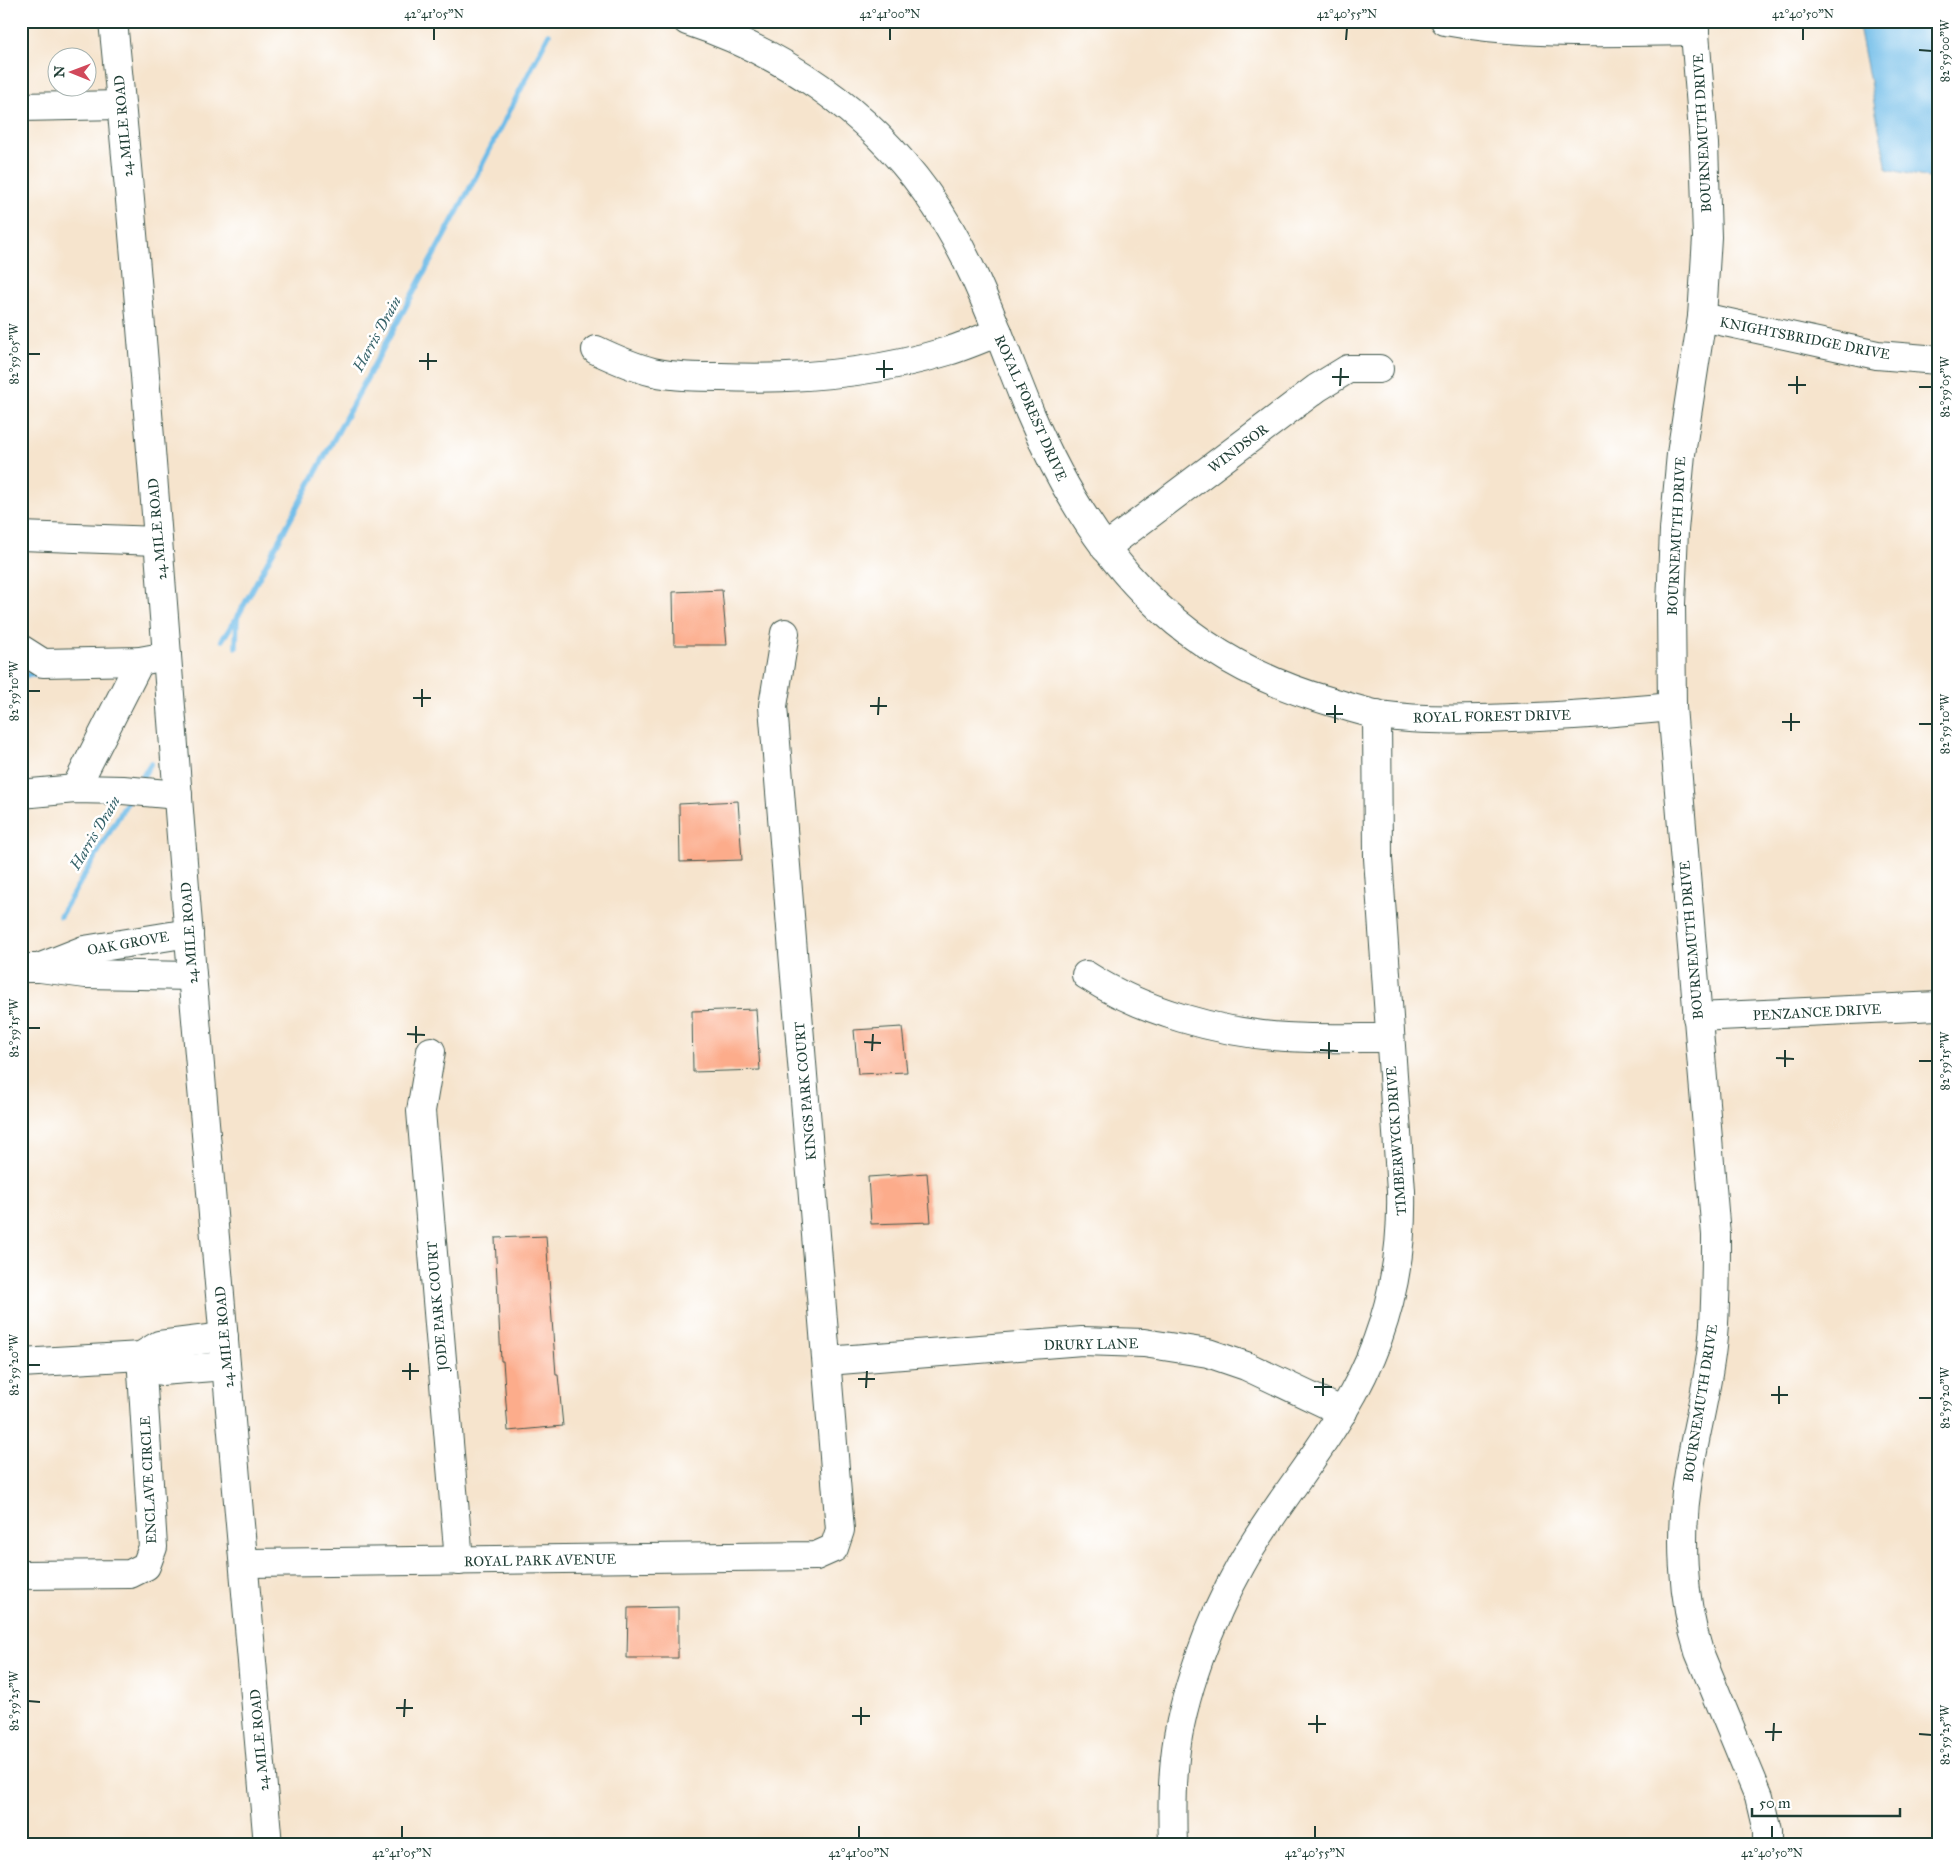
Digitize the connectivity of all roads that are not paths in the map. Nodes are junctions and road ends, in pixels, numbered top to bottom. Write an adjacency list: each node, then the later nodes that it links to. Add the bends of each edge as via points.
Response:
1 (113, 21): 6 (street, 24 MILE ROAD)
2 (687, 21): 5 (street, ROYAL FOREST DRIVE)
3 (1446, 21): 4 (street, via 1560,32)
4 (1695, 26): 8 (street, BOURNEMUTH DRIVE, via 1706,190)
5 (724, 27): 9 (street, ROYAL FOREST DRIVE, via 815,84 861,120 904,164 948,226 971,268)
6 (121, 105): 7 (street); 14 (street, 24 MILE ROAD)
7 (21, 107)
8 (1702, 318): 11 (street, KNIGHTSBRIDGE DRIVE, via 1876,355); 20 (street, BOURNEMUTH DRIVE, via 1681,454 1674,530)
9 (998, 332): 10 (street, via 948,351 901,362 850,372 789,377 736,378 655,372 626,364); 15 (street, ROYAL FOREST DRIVE, via 1054,465)
10 (596, 350)
11 (1938, 360)
12 (1379, 369): 15 (street, WINDSOR, via 1348,369 1317,388)
13 (21, 536): 14 (street)
14 (158, 540): 18 (street, 24 MILE ROAD)
15 (1105, 548): 21 (street, ROYAL FOREST DRIVE, via 1144,594 1175,623 1211,649 1253,673 1304,694)
16 (786, 633): 35 (street, KINGS PARK COURT, via 773,706)
17 (21, 649): 19 (street, via 44,663)
18 (168, 656): 19 (street); 24 (street, 24 MILE ROAD)
19 (140, 661): 22 (street)
20 (1672, 707): 21 (street, ROYAL FOREST DRIVE, via 1516,719 1440,719); 30 (street, BOURNEMUTH DRIVE)
21 (1377, 714): 31 (street, TIMBERWYCK DRIVE, via 1378,858)
22 (75, 789): 23 (street); 24 (street)
23 (21, 794)
24 (178, 796): 25 (street, 24 MILE ROAD)
25 (189, 933): 26 (street, OAK GROVE, via 84,950); 28 (street, 24 MILE ROAD)
26 (31, 968): 28 (street, OAK GROVE, via 86,974)
27 (1086, 975): 31 (street, via 1134,1002 1220,1028 1284,1037)
28 (192, 976): 33 (street, 24 MILE ROAD)
29 (1938, 1006): 30 (street, PENZANCE DRIVE)
30 (1697, 1018): 45 (street, BOURNEMUTH DRIVE, via 1716,1266 1713,1338 1687,1481 1685,1591 1699,1652 1759,1797)
31 (1389, 1038): 38 (street, TIMBERWYCK DRIVE, via 1402,1191 1401,1241 1389,1308 1370,1359)
32 (431, 1051): 40 (street, JODE PARK COURT, via 421,1111)
33 (224, 1337): 34 (street, via 159,1345); 37 (street, 24 MILE ROAD)
34 (141, 1356): 36 (street); 37 (street, via 161,1371); 42 (street, ENCLAVE CIRCLE, via 153,1547 146,1566 130,1574)
35 (827, 1361): 38 (street, DRURY LANE, via 1082,1341 1144,1343 1208,1353 1246,1366); 39 (street, KINGS PARK COURT, via 840,1530)
36 (21, 1363)
37 (226, 1366): 41 (street, 24 MILE ROAD)
38 (1343, 1412): 44 (street, TIMBERWYCK DRIVE, via 1241,1565 1202,1653 1184,1712 1175,1757)
39 (834, 1548): 40 (street, ROYAL PARK AVENUE, via 816,1556)
40 (459, 1561): 41 (street, ROYAL PARK AVENUE)
41 (245, 1563): 43 (street, 24 MILE ROAD)
42 (21, 1575)
43 (268, 1845)
44 (1173, 1845)
45 (1767, 1845)

